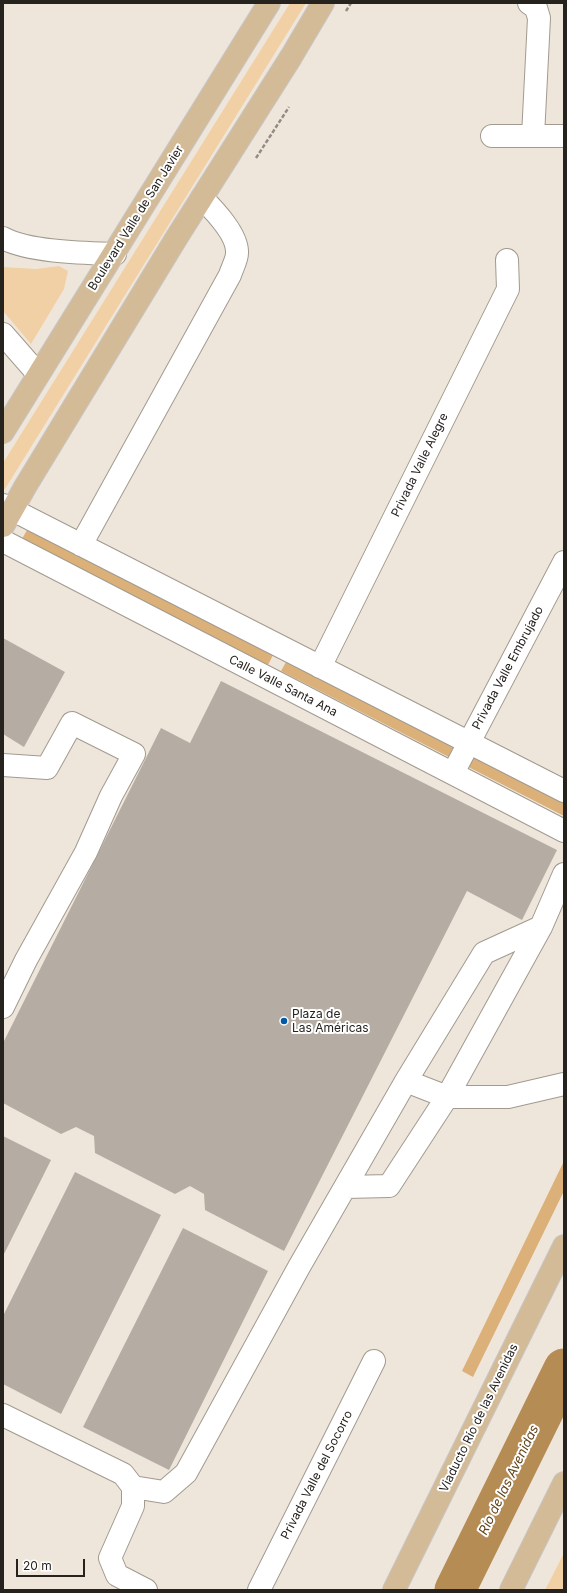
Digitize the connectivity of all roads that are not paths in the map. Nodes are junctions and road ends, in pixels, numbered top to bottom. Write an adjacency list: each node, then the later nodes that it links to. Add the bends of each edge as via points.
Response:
1 (269, 3): 9 (main road, Boulevard Valle de San Javier)
2 (323, 3): 7 (main road)
3 (529, 3): 5 (street, via 536,8 539,18)
4 (492, 136): 5 (street)
5 (533, 136): 6 (street)
6 (564, 136)
7 (202, 198): 14 (main road); 16 (street, via 216,212 234,238 238,254 230,275)
8 (3, 238): 9 (street, via 15,244 83,253)
9 (115, 254): 12 (main road, Boulevard Valle de San Javier)
10 (507, 260): 19 (street, Privada Valle Alegre, via 508,288)
11 (3, 334): 12 (street)
12 (38, 374): 13 (main road, Boulevard Valle de San Javier)
13 (3, 432)
14 (6, 514): 16 (street)
15 (3, 541): 20 (street, Calle Valle Santa Ana)
16 (81, 545): 18 (street)
17 (564, 562): 21 (street, Privada Valle Embrujado)
18 (287, 650): 19 (street); 20 (street)
19 (320, 667): 21 (street)
20 (273, 680): 23 (street, Calle Valle Santa Ana)
21 (468, 742): 23 (street, Privada Valle Embrujado); 24 (street)
22 (3, 765): 29 (street, via 47,768 72,724 134,754 111,796 86,852)
23 (453, 773): 25 (street, Calle Valle Santa Ana)
24 (564, 791)
25 (564, 830)
26 (564, 874): 27 (street)
27 (559, 900): 28 (street)
28 (540, 927): 30 (street, via 484,953); 32 (street)
29 (3, 1007)
30 (406, 1081): 32 (street); 33 (street)
31 (564, 1084): 32 (street, via 508,1097)
32 (448, 1097): 33 (street, via 389,1186)
33 (346, 1187): 38 (street, via 186,1473 164,1492)
34 (564, 1246): 41 (main road, Viaducto Río de las Avenidas)
35 (374, 1361): 40 (street, Privada Valle del Socorro)
36 (3, 1415): 38 (street, via 123,1474)
37 (564, 1483): 42 (main road)
38 (133, 1487): 39 (street, via 133,1506 110,1558 117,1575)
39 (146, 1590)
40 (259, 1590)
41 (394, 1590)
42 (511, 1590)

